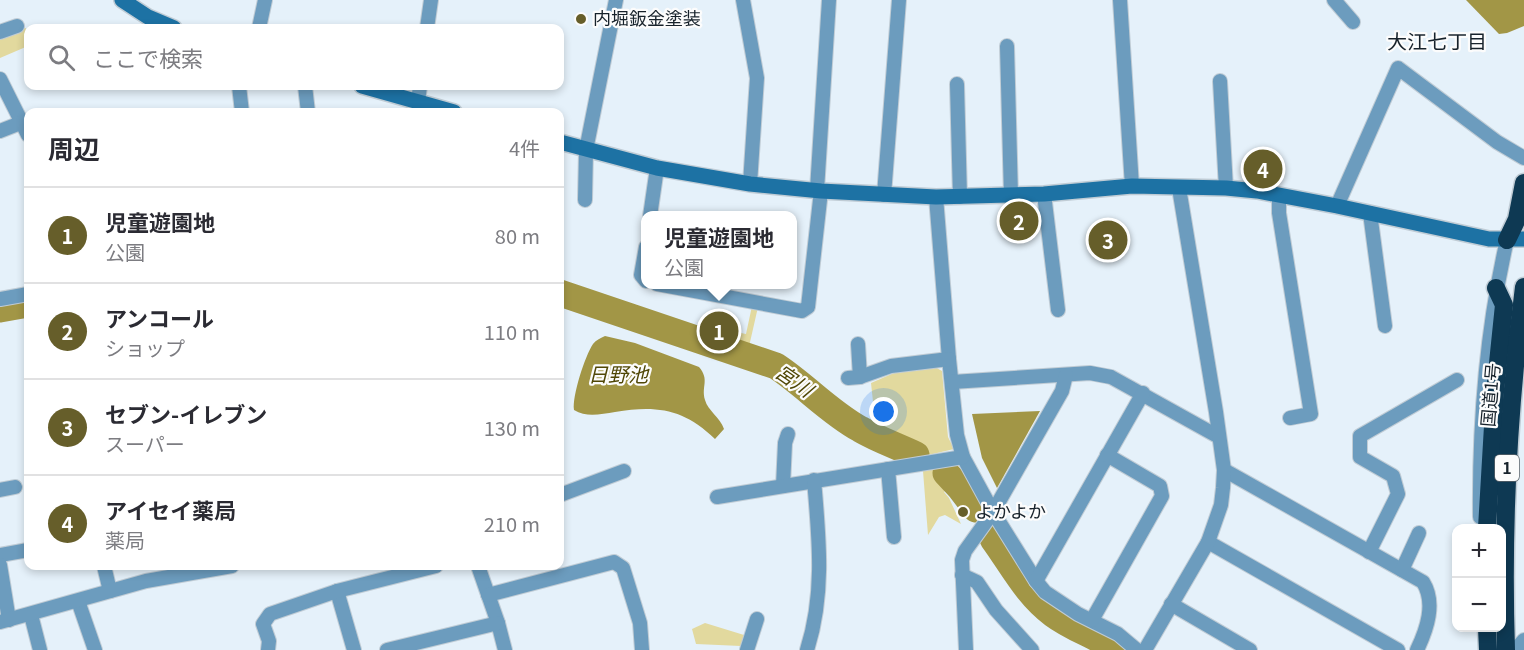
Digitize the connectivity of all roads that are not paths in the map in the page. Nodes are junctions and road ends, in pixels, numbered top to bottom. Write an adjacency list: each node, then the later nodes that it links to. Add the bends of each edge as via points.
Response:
1 (122, 0): 11 (street)
2 (265, 0): 12 (street)
3 (430, 0): 13 (street)
4 (616, 0): 32 (street)
5 (743, 0): 36 (street, via 757,78)
6 (829, 0): 40 (street)
7 (899, 0): 42 (street)
8 (1120, 0): 37 (street)
9 (1334, 0): 10 (street)
10 (1353, 22)
11 (146, 23)
12 (260, 24)
13 (427, 24)
14 (17, 26): 15 (street)
15 (0, 32)
16 (1006, 46): 44 (street)
17 (0, 79): 28 (street)
18 (1220, 81): 39 (street)
19 (957, 84): 46 (street)
20 (239, 90): 25 (street)
21 (305, 90): 26 (street)
22 (376, 90): 24 (street)
23 (420, 90): 24 (street)
24 (418, 102): 27 (street)
25 (242, 108)
26 (308, 108)
27 (440, 108)
28 (24, 125)
29 (24, 129): 30 (street)
30 (0, 131)
31 (564, 143): 32 (street)
32 (586, 150): 34 (street); 47 (street)
33 (1524, 158): 48 (street, via 1398,68)
34 (657, 168): 36 (street); 49 (street)
35 (1524, 183): 51 (highway)
36 (750, 184): 40 (street)
37 (1132, 186): 38 (street); 41 (street)
38 (1179, 188): 39 (street); 67 (street)
39 (1226, 188): 43 (street)
40 (819, 191): 42 (street); 54 (street, via 808,307 802,311)
41 (1044, 194): 44 (street); 57 (street)
42 (885, 195): 45 (street)
43 (1279, 195): 48 (street); 65 (street, via 1311,414)
44 (1011, 196): 46 (street)
45 (936, 197): 46 (street); 60 (street)
46 (960, 197)
47 (585, 200)
48 (1337, 206): 50 (street)
49 (651, 211)
50 (1370, 213): 51 (street, via 1490,239); 58 (street)
51 (1515, 239): 52 (street)
52 (1496, 288): 80 (highway, via 1504,305)
53 (1524, 288): 126 (highway, 国道1号 / 1, via 1509,426 1504,521)
54 (679, 289)
55 (24, 295): 56 (street)
56 (0, 299)
57 (1058, 310)
58 (1385, 326)
59 (858, 344): 60 (street, via 854,378 891,366)
60 (949, 359): 63 (street)
61 (1066, 375): 63 (street); 64 (street, via 1112,376); 79 (street, via 1062,391)
62 (1457, 380): 85 (street, via 1426,391 1360,436 1360,457 1393,476 1398,494)
63 (952, 382): 69 (street)
64 (1143, 393): 67 (street); 68 (street)
65 (1290, 418)
66 (788, 434): 74 (street)
67 (1219, 437): 71 (street)
68 (1107, 455): 94 (street); 103 (street, via 1160,486 1162,495)
69 (963, 457): 70 (street); 79 (street)
70 (888, 469): 73 (street); 82 (street)
71 (1224, 470): 83 (street, via 1221,505); 85 (street)
72 (624, 471): 77 (street)
73 (814, 480): 74 (street); 116 (street, via 820,555 818,599)
74 (783, 486): 78 (street)
75 (15, 487): 76 (street)
76 (0, 490)
77 (564, 494)
78 (717, 497)
79 (993, 512): 93 (street, via 965,551); 94 (street)
80 (1485, 524)
81 (1419, 533): 92 (street)
82 (894, 537)
83 (1208, 542): 99 (street); 122 (street)
84 (24, 551): 86 (street)
85 (1369, 552): 92 (street)
86 (0, 555)
87 (0, 565): 102 (street)
88 (105, 570): 95 (street)
89 (209, 570): 95 (street)
90 (420, 570): 96 (street)
91 (479, 570): 97 (street)
92 (1402, 570): 123 (street, via 1423,582 1430,594 1424,635)
93 (962, 575): 117 (street); 118 (street, via 977,582)
94 (1036, 581): 103 (street, via 1046,592)
95 (110, 591): 98 (street)
96 (337, 591): 110 (street, via 270,614 263,624); 111 (street)
97 (488, 595): 104 (street); 114 (street, via 614,562 623,568 640,623)
98 (78, 601): 100 (street); 109 (street)
99 (1171, 604): 120 (street); 121 (street)
100 (31, 615): 102 (street); 108 (street)
101 (756, 619): 115 (street)
102 (5, 621)
103 (1092, 621): 119 (street, via 1118,634)
104 (498, 623): 112 (street); 113 (street)
105 (1480, 632): 124 (street)
106 (1487, 632): 125 (highway)
107 (1524, 640): 127 (street)
108 (40, 650)
109 (95, 650)
110 (268, 650)
111 (354, 650)
112 (387, 650)
113 (505, 650)
114 (642, 650)
115 (747, 650)
116 (807, 650)
117 (966, 650)
118 (1032, 650)
119 (1137, 650)
120 (1145, 650)
121 (1250, 650)
122 (1398, 650)
123 (1417, 650)
124 (1480, 650)
125 (1488, 650)
126 (1506, 650)
127 (1515, 650)

